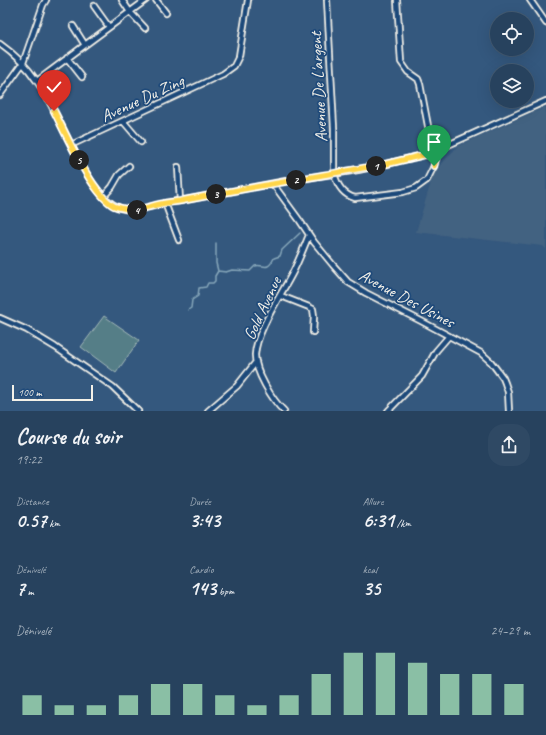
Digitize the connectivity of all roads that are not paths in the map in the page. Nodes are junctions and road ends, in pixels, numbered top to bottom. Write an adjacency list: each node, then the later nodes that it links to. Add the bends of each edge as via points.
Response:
1 (46, 0): 19 (street)
2 (122, 0): 10 (street)
3 (146, 0): 10 (street)
4 (156, 0): 11 (street)
5 (248, 0): 24 (street, Avenue Du Zing, via 239,56 234,66 223,74)
6 (327, 0): 30 (street, Avenue De L'argent)
7 (397, 0): 27 (street, via 401,62 420,84)
8 (530, 0): 12 (street)
9 (94, 6): 14 (street)
10 (130, 12): 14 (street); 15 (street)
11 (166, 13)
12 (546, 23)
13 (72, 26): 17 (street)
14 (109, 27): 17 (street)
15 (145, 28)
16 (0, 44): 19 (street)
17 (85, 45): 18 (street)
18 (67, 58): 20 (street); 21 (street)
19 (23, 63): 21 (street); 22 (street)
20 (82, 77)
21 (37, 81): 26 (street)
22 (0, 96)
23 (546, 101): 27 (street)
24 (123, 121): 25 (street); 26 (street, Avenue Du Zing)
25 (140, 142)
26 (71, 144): 32 (street, via 90,178)
27 (436, 151): 30 (street, via 386,164); 30 (street, via 434,166 427,180 416,188 403,192 355,198 344,192)
28 (129, 166): 32 (street)
29 (178, 167): 33 (street)
30 (334, 173): 31 (street)
31 (273, 184): 33 (street); 35 (street, Avenue Des Usines)
32 (104, 196): 34 (street, via 114,205 130,210)
33 (180, 201): 34 (street)
34 (165, 203): 36 (street)
35 (309, 235): 37 (street, Gold Avenue); 40 (street, Avenue Des Usines, via 348,282)
36 (179, 240)
37 (281, 296): 39 (street, via 313,309); 41 (street, Gold Avenue, via 256,344)
38 (0, 318): 42 (street, via 27,330 54,347 113,387)
39 (313, 332)
40 (449, 336): 45 (street, via 436,351 422,376); 46 (street, Avenue Des Usines, via 481,353 491,362 505,383)
41 (256, 362): 43 (street, via 237,386); 44 (street, Gold Avenue, via 272,398)
42 (138, 411)
43 (208, 411)
44 (284, 411)
45 (388, 411)
46 (509, 411)

